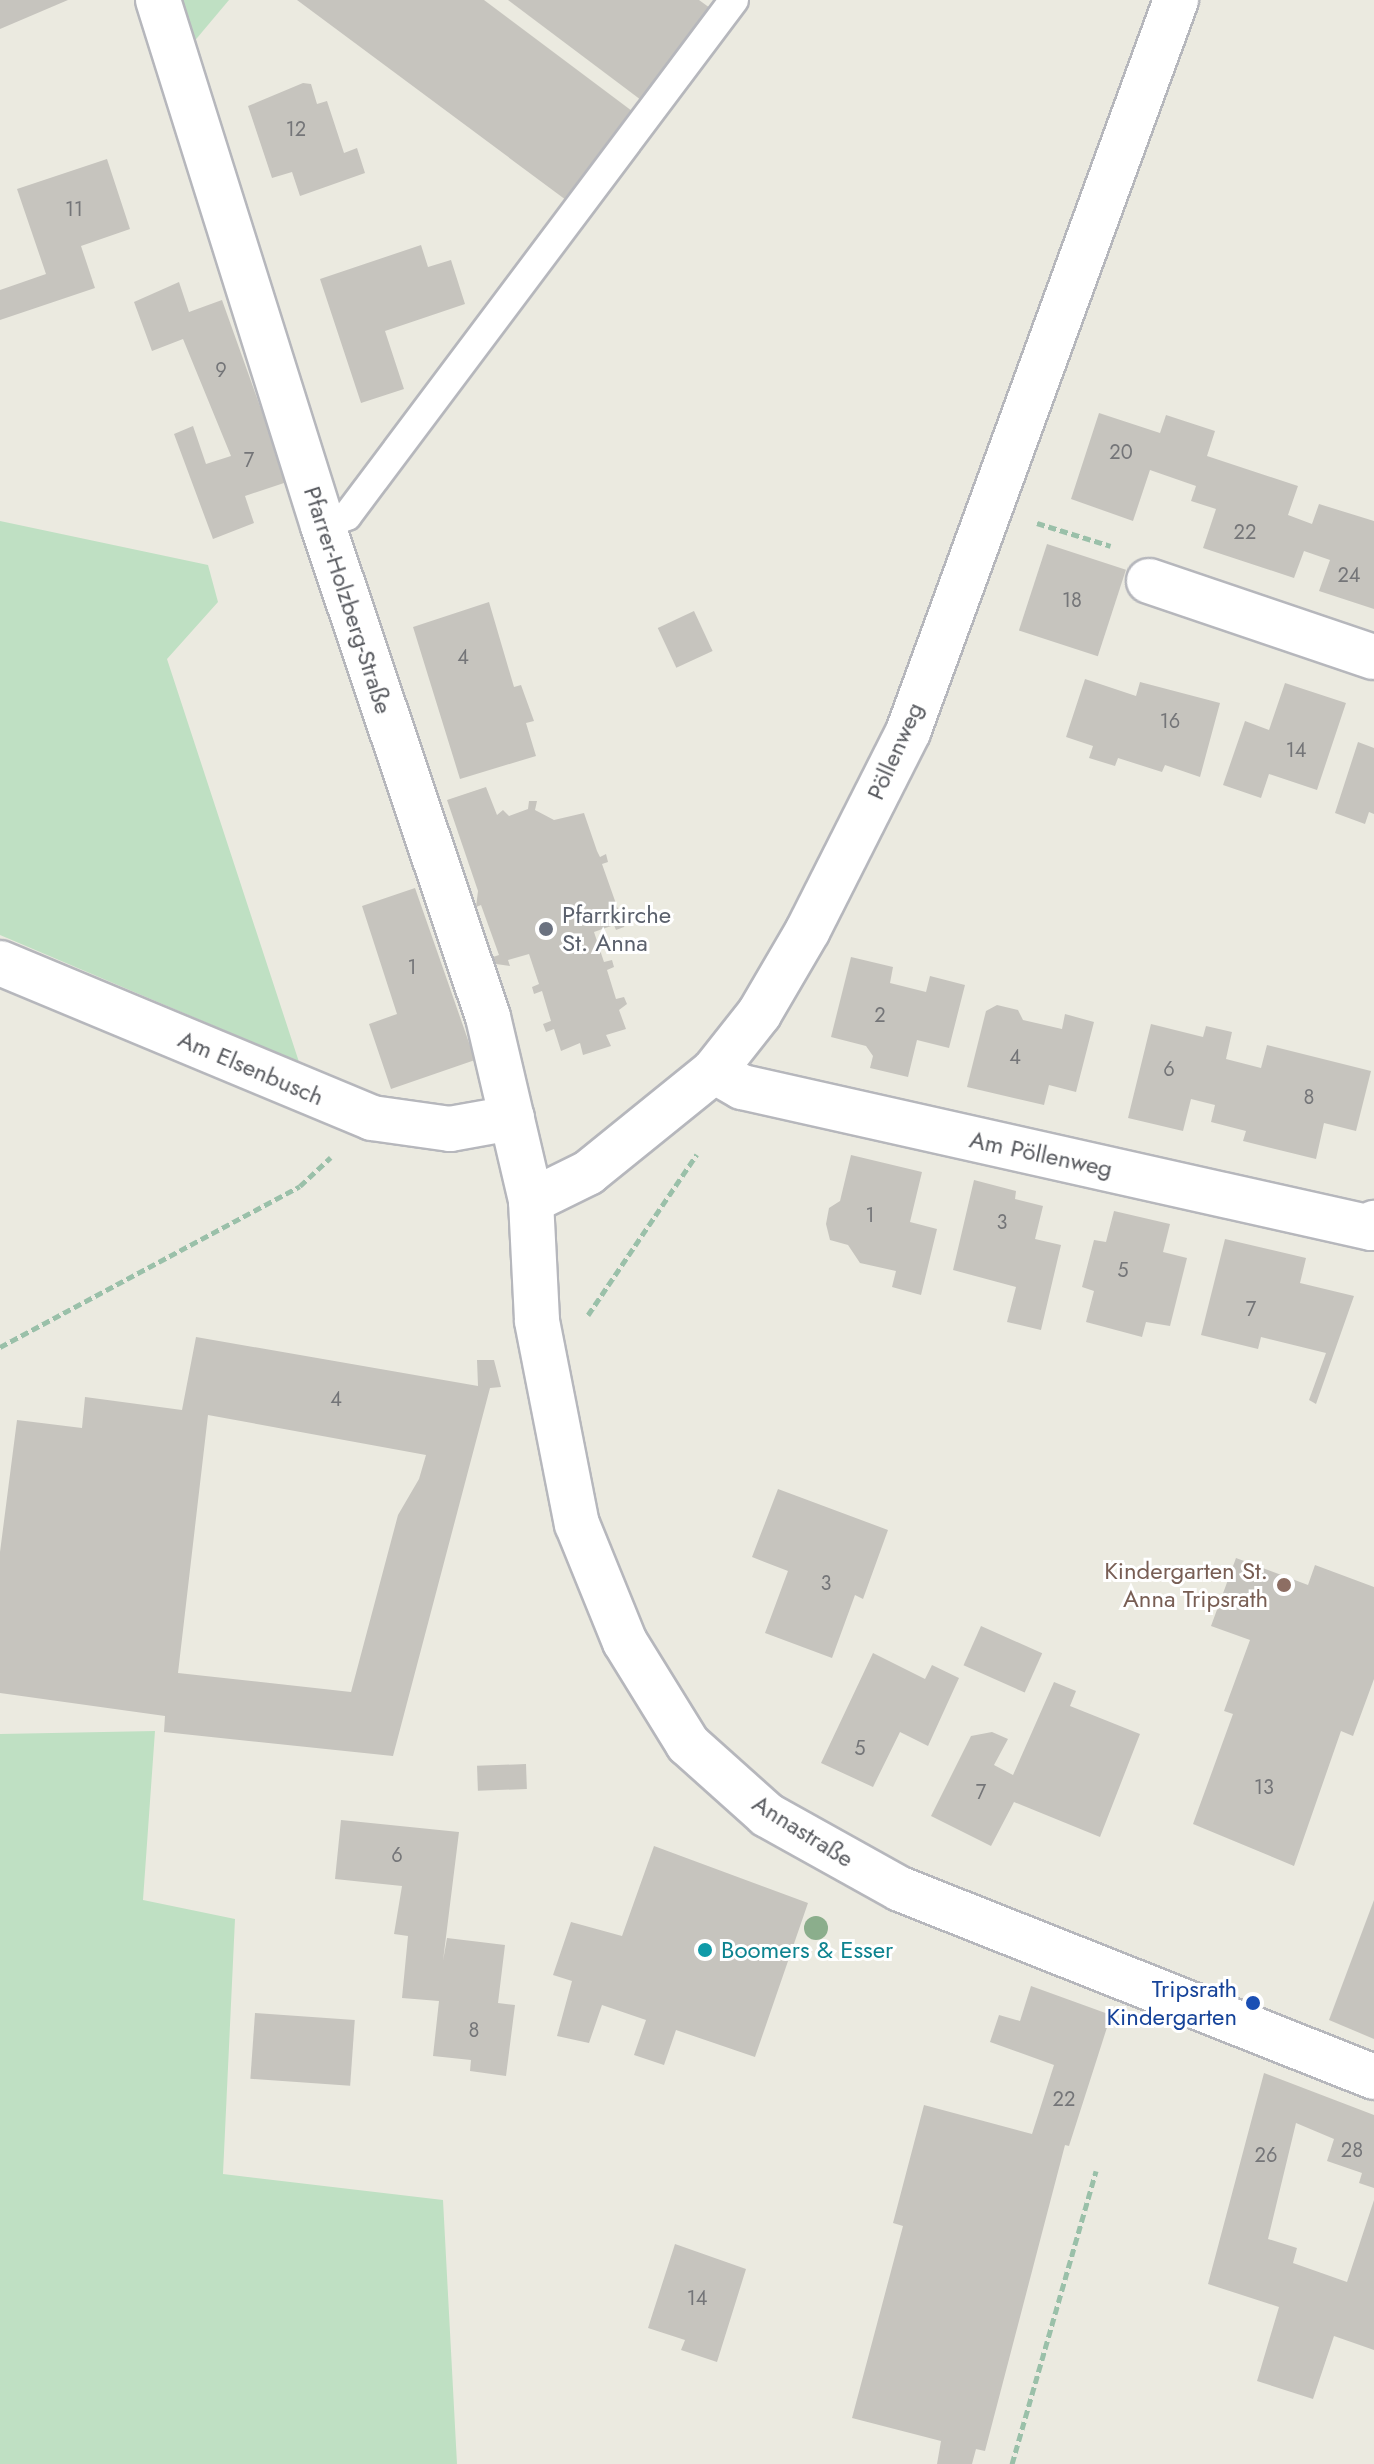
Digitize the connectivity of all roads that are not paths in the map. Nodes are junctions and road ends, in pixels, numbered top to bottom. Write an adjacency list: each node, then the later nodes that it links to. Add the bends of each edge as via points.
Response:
1 (158, 0): 4 (street, Pfarrer-Holzberg-Straße)
2 (734, 0): 4 (lane, via 347,516)
3 (1176, 0): 8 (street, Pöllenweg, via 908,732 808,930 759,1014)
4 (323, 526): 9 (street, Pfarrer-Holzberg-Straße, via 488,1017)
5 (1149, 581): 6 (street)
6 (1374, 657)
7 (0, 963): 9 (street, Am Elsenbusch, via 372,1118 450,1129)
8 (714, 1071): 10 (street, Pöllenweg, via 588,1173); 11 (street, Am Pöllenweg, via 742,1087)
9 (512, 1118): 10 (street, Pfarrer-Holzberg-Straße)
10 (531, 1201): 12 (street, Annastraße, via 541,1346 577,1524 625,1642 688,1744 767,1815 900,1889)
11 (1373, 1227)
12 (1374, 2077)

